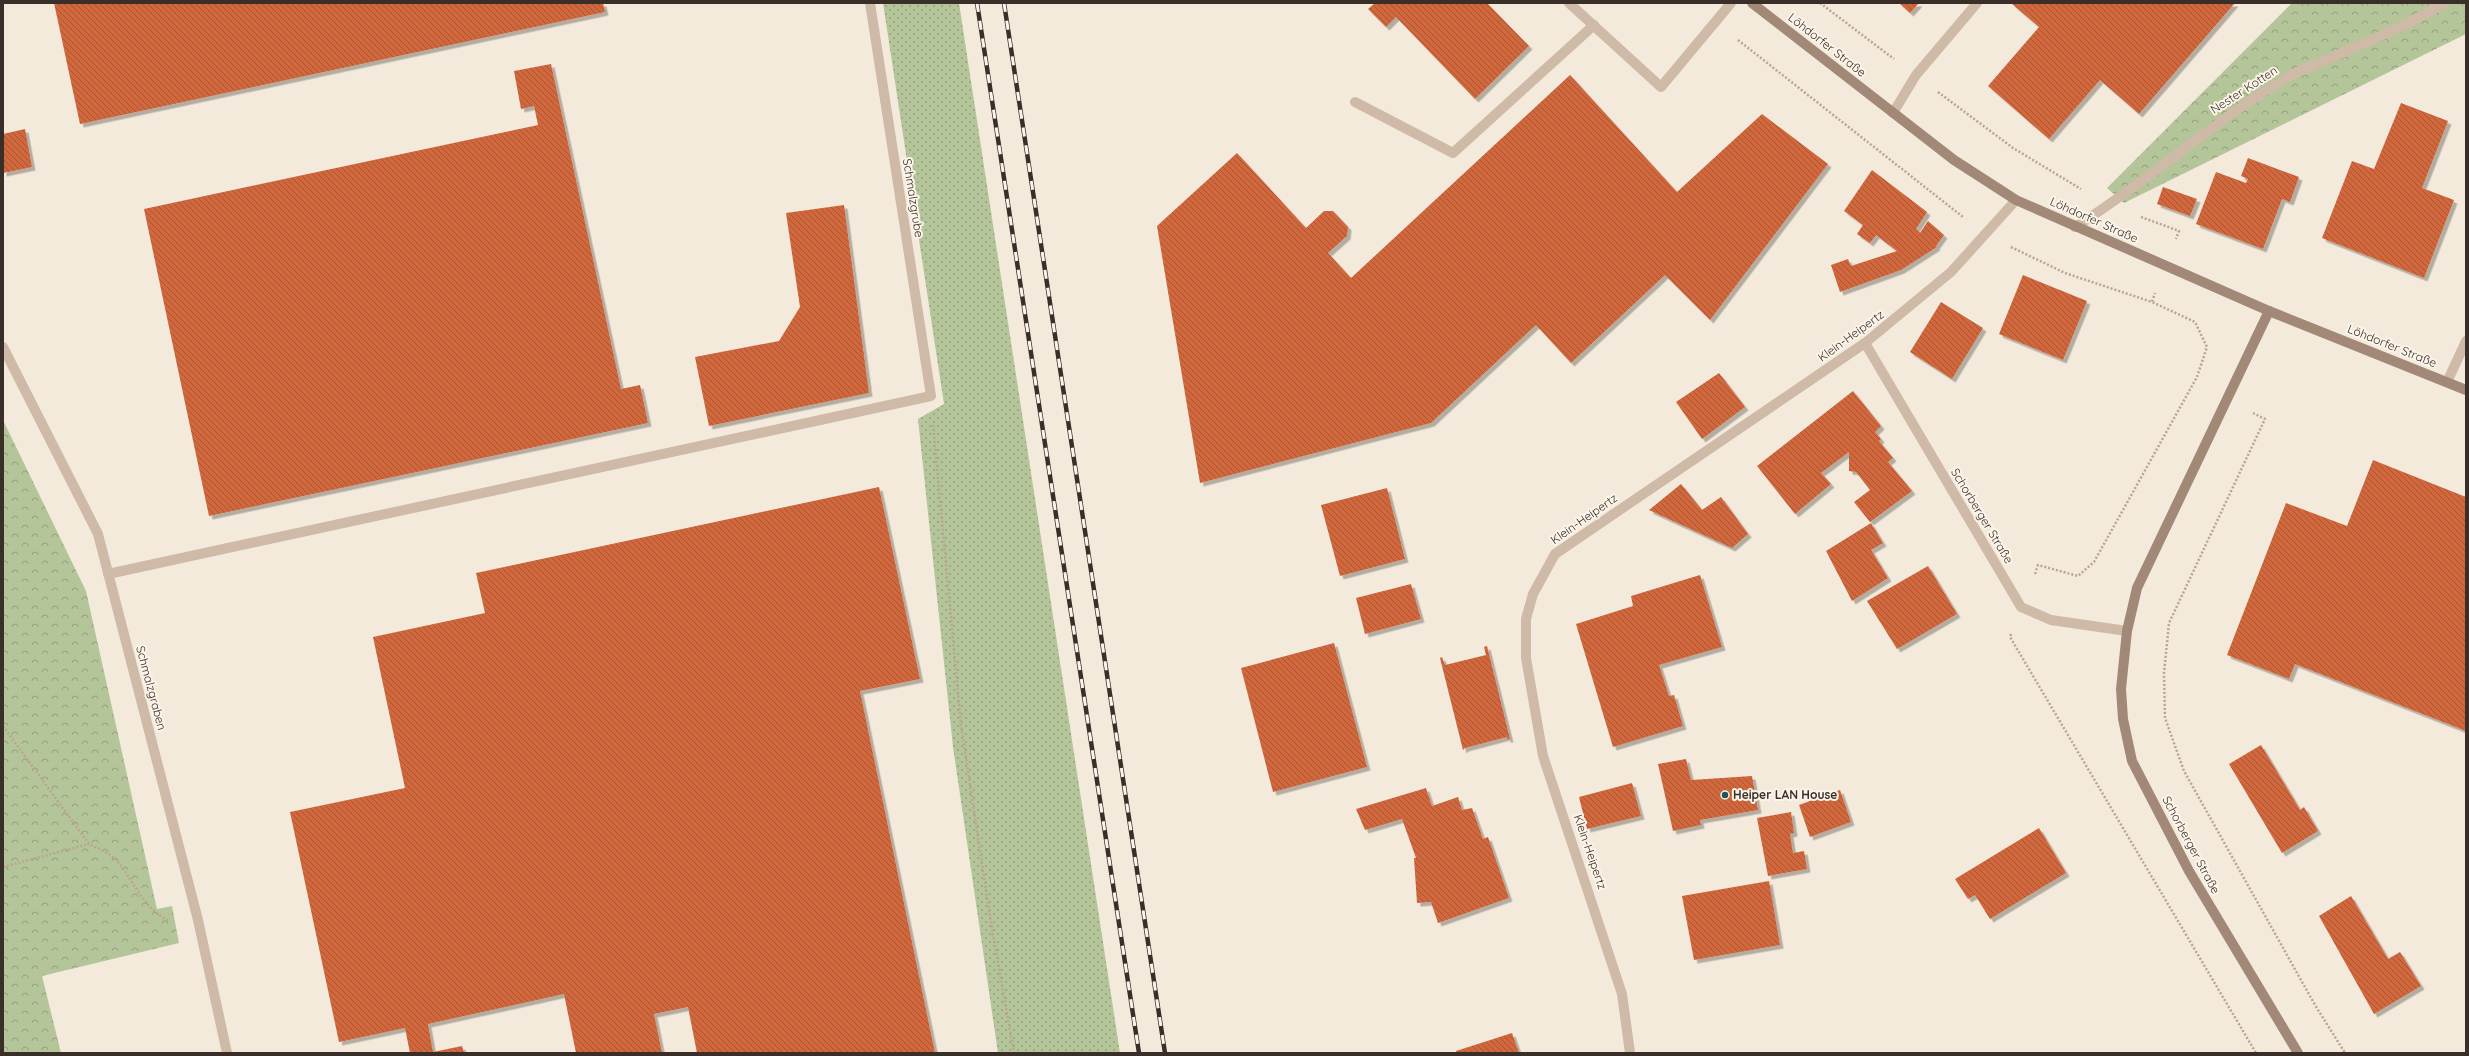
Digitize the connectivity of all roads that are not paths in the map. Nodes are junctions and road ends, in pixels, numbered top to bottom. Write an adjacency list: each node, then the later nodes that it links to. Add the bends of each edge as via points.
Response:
1 (870, 3): 18 (street, Schmalzgrube, via 931,396)
2 (1569, 3): 7 (street)
3 (1731, 3): 7 (street, via 1661,87)
4 (1752, 3): 9 (main road, Löhdorfer Straße)
5 (1977, 3): 9 (street, via 1916,75)
6 (2444, 3): 11 (street, Nester Kotten, via 2384,36 2290,76 2232,112 2109,205)
7 (1594, 25): 8 (street, via 1453,153)
8 (1355, 102)
9 (1893, 113): 10 (main road, Löhdorfer Straße, via 1954,160)
10 (2016, 200): 11 (main road, Löhdorfer Straße); 14 (street, Klein-Heipertz, via 1951,272)
11 (2075, 227): 12 (main road, Löhdorfer Straße)
12 (2269, 311): 16 (main road, Löhdorfer Straße); 19 (main road, Schorberger Straße, via 2137,588)
13 (2466, 340): 16 (street)
14 (1865, 343): 19 (street, Schorberger Straße, via 2021,607 2051,620); 21 (street, Klein-Heipertz, via 1555,554 1533,594 1526,619 1526,658 1543,756 1622,994)
15 (3, 347): 18 (street, Schmalzgraben, via 98,534)
16 (2447, 382): 17 (main road, Löhdorfer Straße)
17 (2466, 390)
18 (108, 574): 20 (street, Schmalzgraben, via 198,920)
19 (2127, 631): 22 (main road, Schorberger Straße, via 2121,689 2123,719 2132,761 2189,871)
20 (227, 1053)
21 (1630, 1053)
22 (2298, 1053)

